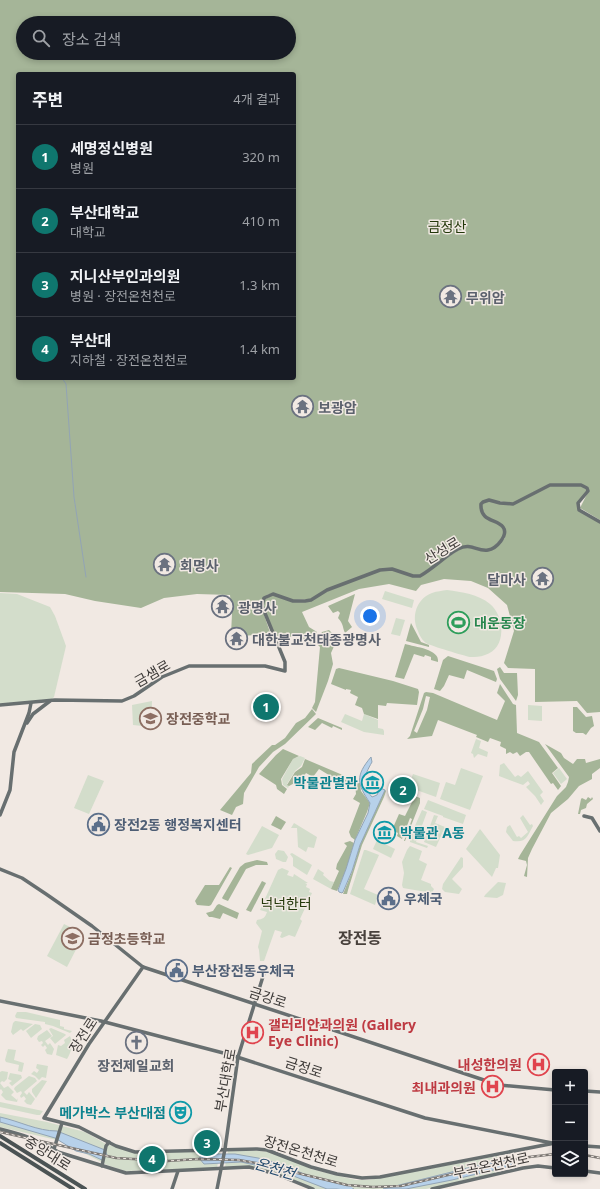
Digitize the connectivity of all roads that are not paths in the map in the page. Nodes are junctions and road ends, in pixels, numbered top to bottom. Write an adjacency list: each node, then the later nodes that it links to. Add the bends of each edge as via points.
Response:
1 (600, 522): 2 (main road, 산성로, via 579,509 578,503 588,491 585,486 549,485 513,504 489,500 482,502 481,508 485,516 504,530 503,538 491,550 471,546 459,548 420,576 411,576 391,569 380,570 327,590 309,600 293,601 272,594 264,599 262,606 285,662)
2 (285, 671): 3 (main road, 금샘로, via 265,666 188,666 162,677 122,701)
3 (51, 700): 4 (main road, 금샘로); 6 (main road, via 33,714)
4 (30, 703): 5 (main road, 금샘로); 6 (main road)
5 (0, 705)
6 (25, 725): 7 (main road, via 14,752 10,790)
7 (0, 815)
8 (584, 816): 9 (main road, via 592,818)
9 (600, 831)
10 (0, 869): 11 (main road, 금강로, via 22,878 46,894 92,926)
11 (143, 967): 14 (main road, 금강로); 15 (main road, 장전로)
12 (265, 970): 14 (main road, 부산대학로)
13 (0, 1001): 15 (main road, 금정로)
14 (255, 1004): 16 (main road, 부산대학로); 17 (main road, 금강로, via 499,1085)
15 (104, 1022): 16 (main road, 금정로); 20 (main road, 장전로)
16 (238, 1057): 25 (main road, 금정로, via 425,1118); 31 (main road, 부산대학로)
17 (552, 1090)
18 (588, 1091): 19 (main road)
19 (600, 1092)
20 (44, 1118): 21 (main road, 장전온천천로)
21 (62, 1124): 24 (main road, 장전온천천로, via 79,1127); 30 (main road)
22 (0, 1129): 30 (main road)
23 (0, 1136): 39 (main road, 중앙대로)
24 (109, 1142): 31 (main road, 장전온천천로, via 135,1152); 32 (main road)
25 (552, 1142)
26 (0, 1143): 38 (main road, 중앙대로)
27 (552, 1144): 31 (main road, 장전온천천로, via 380,1177 362,1178 337,1175 267,1150)
28 (588, 1146): 29 (main road)
29 (600, 1147)
30 (55, 1148): 32 (main road, via 58,1152)
31 (225, 1149): 34 (main road, 부산대학로)
32 (103, 1164): 35 (main road, via 126,1173)
33 (552, 1168): 43 (main road, 부곡온천천로, via 523,1168)
34 (221, 1169): 35 (main road); 41 (main road); 42 (main road, via 249,1167 276,1174)
35 (178, 1171): 40 (main road)
36 (588, 1172): 37 (main road)
37 (600, 1173)
38 (73, 1189)
39 (85, 1189)
40 (172, 1189)
41 (217, 1189)
42 (313, 1189)
43 (432, 1189)

